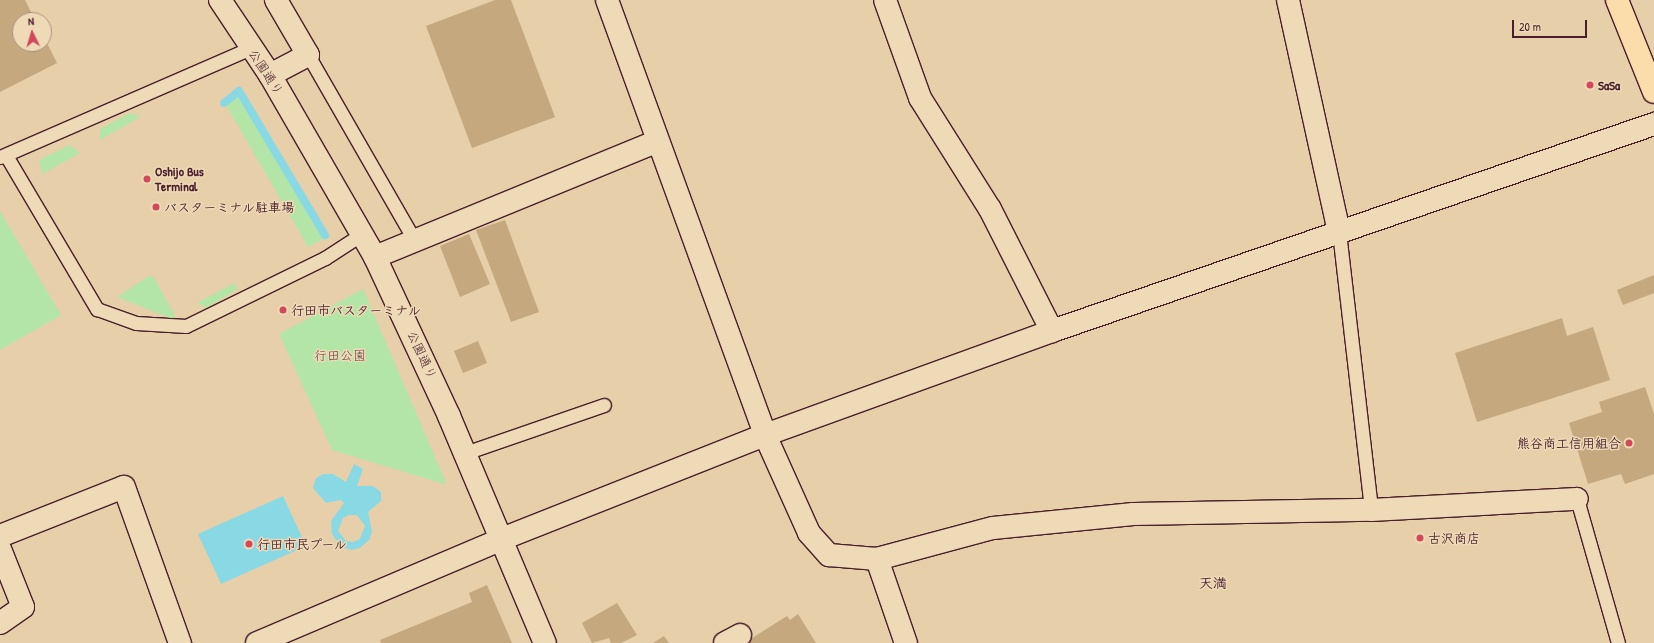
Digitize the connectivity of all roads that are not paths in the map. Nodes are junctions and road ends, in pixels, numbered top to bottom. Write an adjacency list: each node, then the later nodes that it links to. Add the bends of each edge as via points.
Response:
1 (220, 0): 7 (street, 公園通り)
2 (276, 0): 8 (street)
3 (607, 0): 12 (street)
4 (885, 0): 18 (street, via 920,98 990,209)
5 (1288, 0): 14 (street)
6 (1617, 0): 10 (main road)
7 (251, 48): 9 (street, 公園通り); 13 (lane, via 172,85 133,97)
8 (308, 55): 9 (street); 16 (lane)
9 (270, 75): 15 (street, 公園通り)
10 (1654, 92)
11 (1654, 124): 14 (street)
12 (656, 142): 16 (street); 20 (street)
13 (3, 157): 15 (lane, via 97,309 136,323 186,326 325,258)
14 (1339, 232): 18 (street); 23 (lane)
15 (362, 234): 17 (street, 公園通り)
16 (414, 238): 17 (street)
17 (375, 257): 21 (street, 公園通り)
18 (1052, 331): 20 (street)
19 (604, 405): 21 (lane)
20 (765, 435): 25 (street); 27 (street, via 819,548 829,555)
21 (465, 453): 25 (street, 公園通り)
22 (1577, 499): 23 (street); 33 (lane)
23 (1371, 510): 27 (street, via 1133,514 1001,527)
24 (0, 536): 29 (street, via 124,487)
25 (502, 539): 30 (street); 31 (street, 公園通り)
26 (0, 549): 28 (street, via 23,607)
27 (877, 559): 32 (street)
28 (0, 623)
29 (180, 643)
30 (257, 643)
31 (545, 643)
32 (906, 643)
33 (1618, 643)

